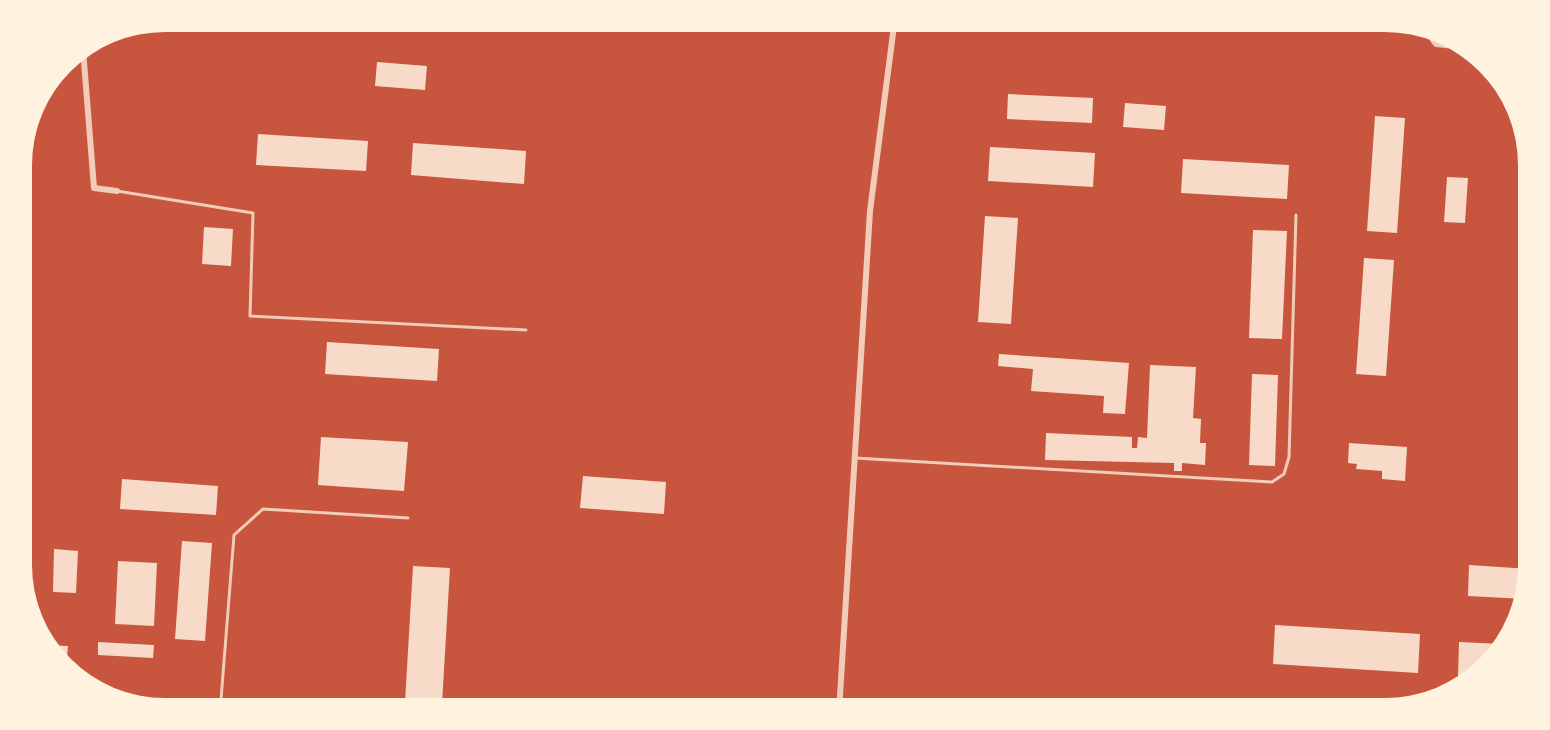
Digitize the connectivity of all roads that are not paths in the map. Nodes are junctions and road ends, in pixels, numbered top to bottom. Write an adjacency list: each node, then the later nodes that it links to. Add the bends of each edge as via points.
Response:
1 (893, 32): 6 (street, via 870,211)
2 (84, 60): 3 (street, via 94,188)
3 (117, 191): 5 (lane, via 253,213 250,316)
4 (1296, 215): 6 (lane, via 1289,457 1284,474 1272,482)
5 (526, 330)
6 (854, 458): 9 (street)
7 (408, 518): 8 (lane, via 263,509 234,535)
8 (221, 698)
9 (840, 698)

